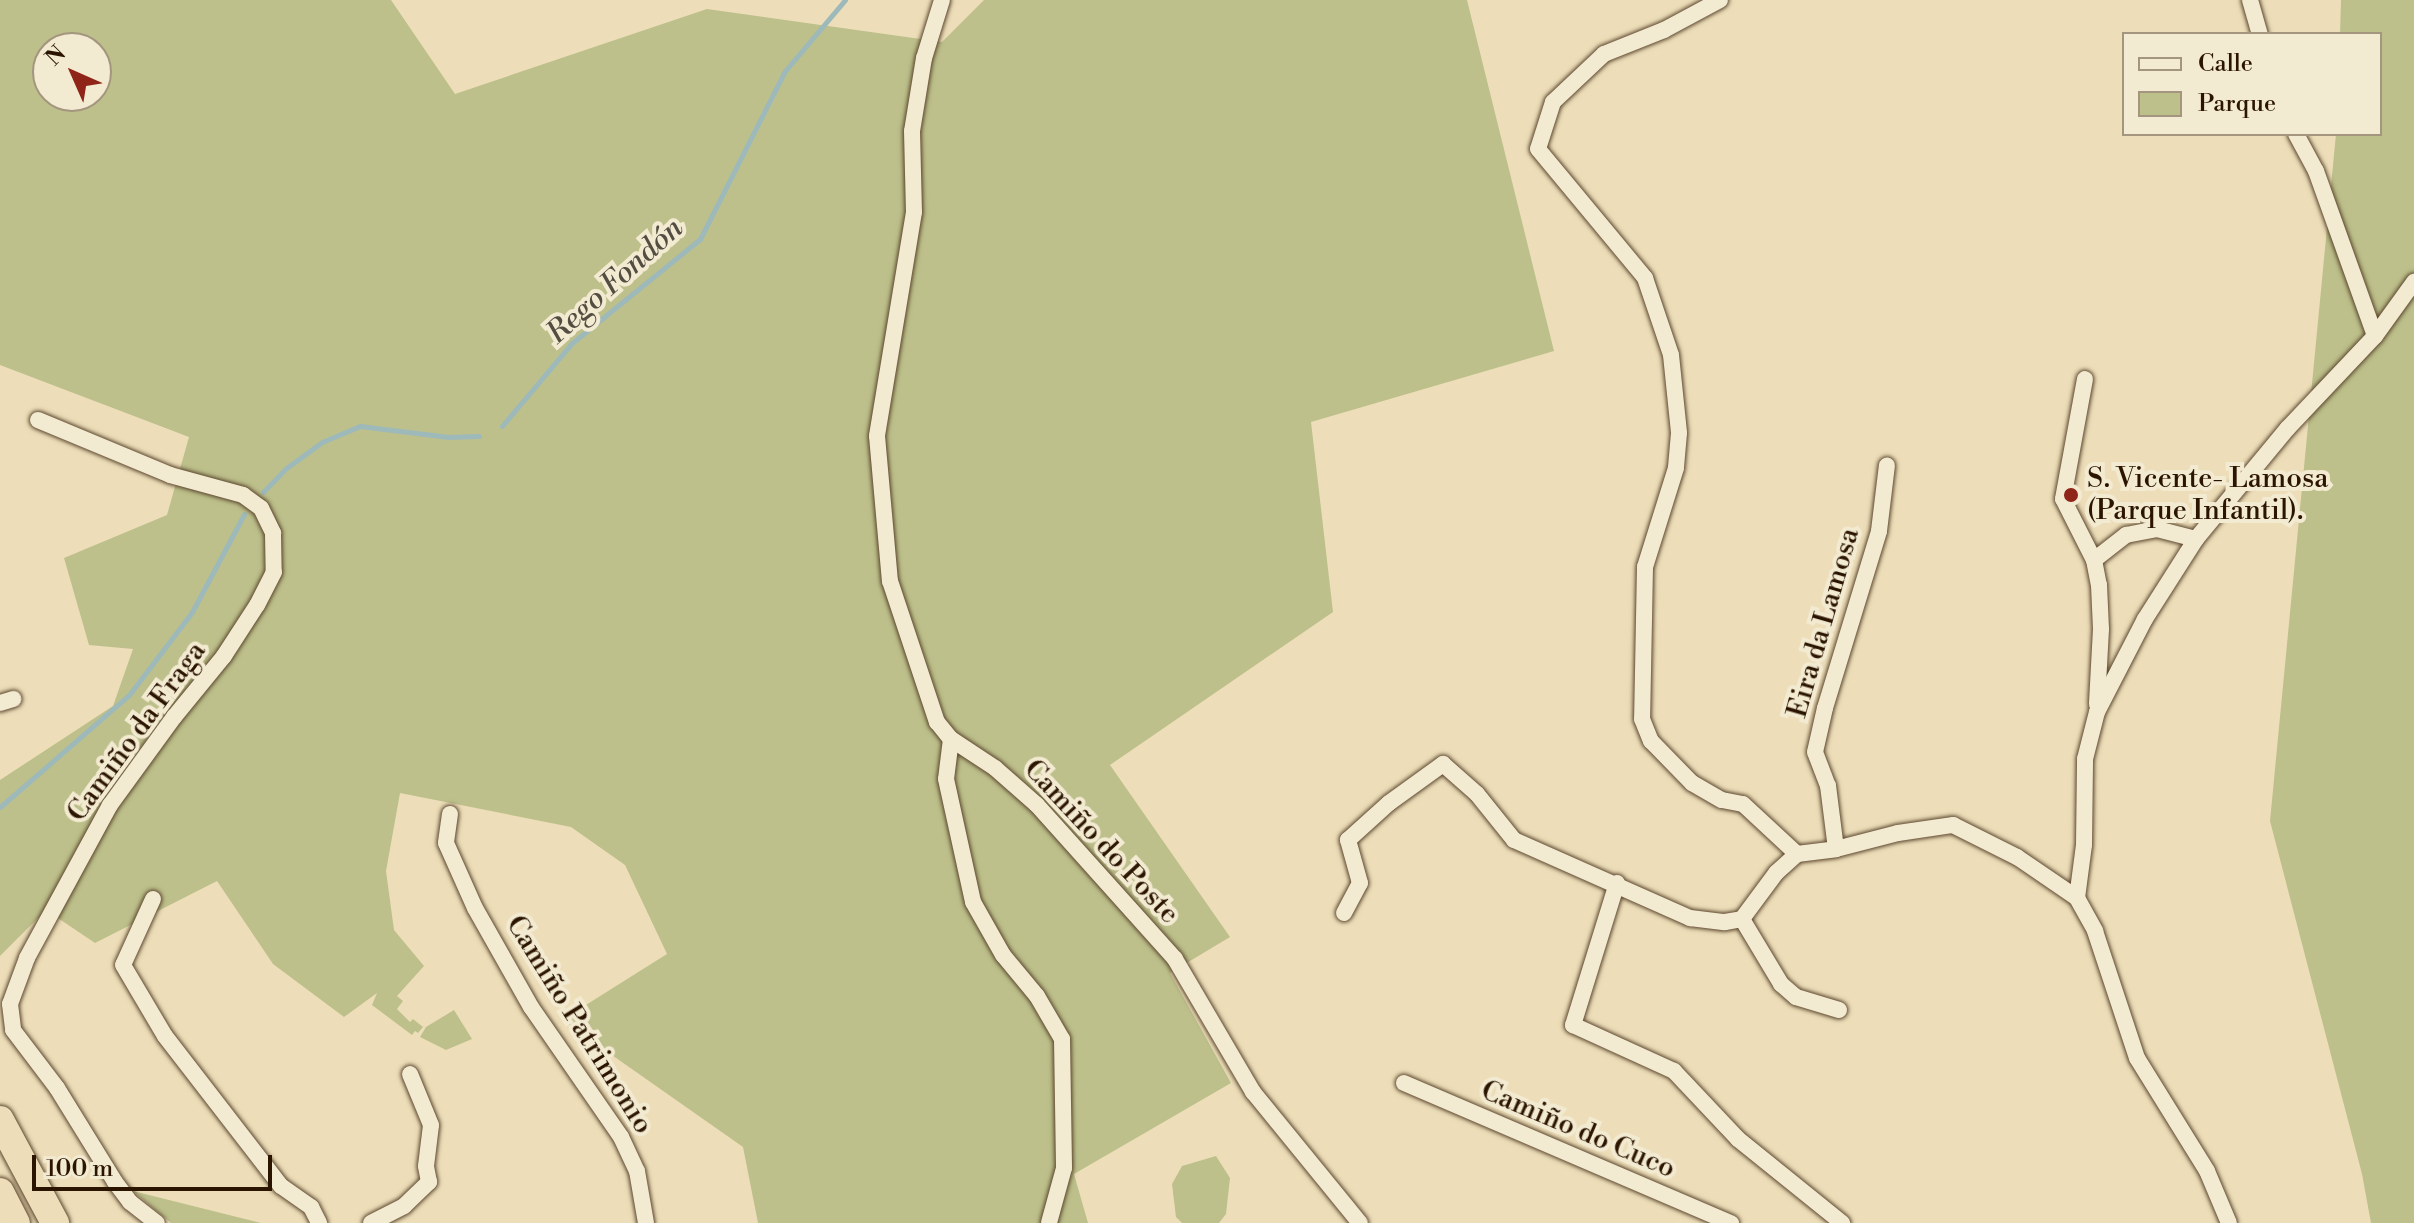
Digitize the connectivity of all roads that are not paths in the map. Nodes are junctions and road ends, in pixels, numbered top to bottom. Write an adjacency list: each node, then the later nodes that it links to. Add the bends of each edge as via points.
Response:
1 (942, 0): 14 (street, Camiño do Poste, via 924,58 912,131 914,212 877,436 890,581 937,722)
2 (2250, 0): 4 (street)
3 (1715, 1): 17 (street, via 1664,30 1604,54 1553,102 1538,149 1645,278 1671,355 1679,433 1676,468 1645,567 1642,719 1651,741 1692,783 1722,800 1743,804)
4 (2259, 32)
5 (2297, 136): 7 (street, via 2316,171)
6 (2414, 282): 7 (street)
7 (2375, 336): 11 (street, via 2287,429)
8 (2085, 379): 12 (street, via 2063,499)
9 (38, 420): 30 (street, Camiño da Fraga, via 170,475 243,495 261,508 273,533 274,572 257,605 110,805 27,958 10,1004 13,1030 57,1088 115,1182)
10 (1887, 465): 16 (street, Eira da Lamosa, via 1879,531 1815,752 1828,786)
11 (2196, 539): 12 (street, via 2157,529 2126,535); 13 (street, via 2145,619)
12 (2094, 560): 13 (street, via 2101,629)
13 (2097, 712): 19 (street, via 2085,759)
14 (951, 739): 34 (street, via 946,779 973,902 1062,1039 1064,1168); 35 (street, Camiño do Poste, via 1037,805 1175,959 1253,1092)
15 (450, 814): 33 (street, Camiño Patrimonio, via 446,843 475,908 531,1007 621,1137 637,1171)
16 (1836, 849): 17 (street); 19 (street, via 1953,825 2017,857)
17 (1797, 854): 22 (street)
18 (1617, 883): 21 (street, via 1514,840 1477,794 1443,764 1348,840 1360,883); 22 (street, via 1690,918); 37 (street, via 1573,1025 1674,1071 1738,1139)
19 (2077, 898): 38 (street, via 2105,956 2137,1058 2207,1171)
20 (153, 899): 31 (street, via 123,965 165,1036 281,1186 311,1207)
21 (1344, 913)
22 (1742, 919): 23 (street, via 1781,984 1796,997)
23 (1839, 1010)
24 (410, 1074): 32 (street, via 431,1125 429,1182 404,1206)
25 (1404, 1083): 36 (street, Camiño do Cuco)
26 (0, 1120): 29 (highway)
27 (0, 1192): 28 (highway)
28 (16, 1223)
29 (55, 1223)
30 (157, 1223)
31 (319, 1223)
32 (371, 1223)
33 (646, 1223)
34 (1049, 1223)
35 (1360, 1223)
36 (1731, 1223)
37 (1842, 1223)
38 (2229, 1223)

